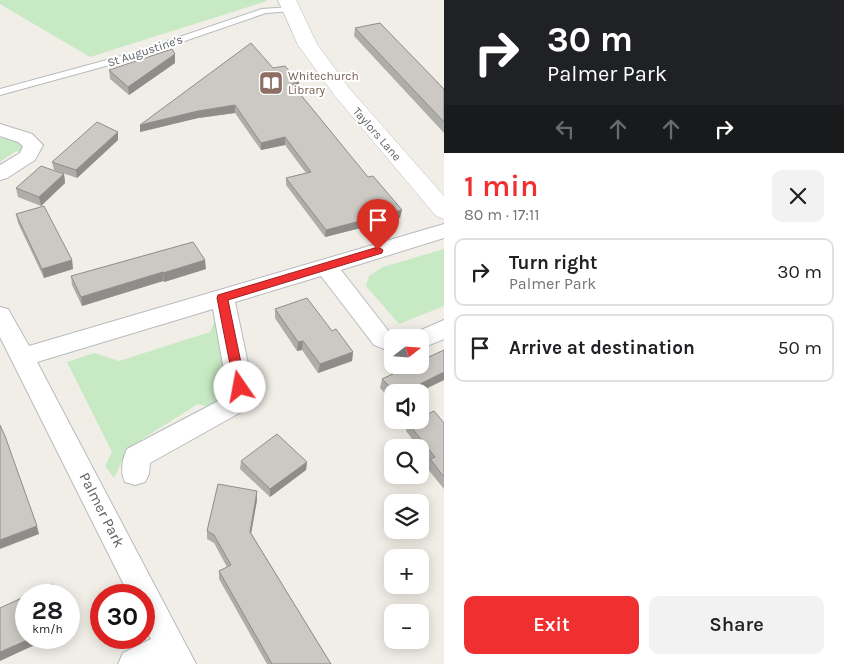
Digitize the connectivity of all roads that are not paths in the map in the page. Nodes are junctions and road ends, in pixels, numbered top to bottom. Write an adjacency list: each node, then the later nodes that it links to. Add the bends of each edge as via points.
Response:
1 (288, 5): 2 (lane, St Augustine's, via 132,56); 5 (main road, Taylors Lane, via 308,45 342,92)
2 (0, 92)
3 (0, 130): 4 (street, via 25,138 33,145 28,156)
4 (0, 174)
5 (444, 211)
6 (444, 231): 7 (street)
7 (326, 266): 8 (street); 12 (street)
8 (222, 298): 13 (street); 14 (street, via 240,387 234,404 137,457)
9 (0, 315): 13 (street, Palmer Park)
10 (444, 329): 11 (street)
11 (429, 336)
12 (384, 341)
13 (24, 357): 15 (street, Palmer Park)
14 (135, 474)
15 (175, 655): 16 (street)
16 (134, 664)

